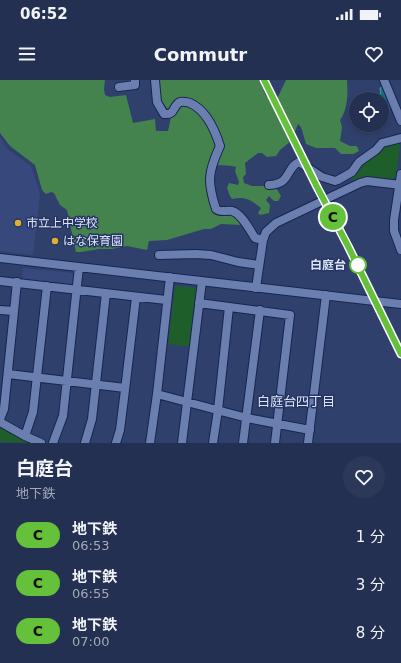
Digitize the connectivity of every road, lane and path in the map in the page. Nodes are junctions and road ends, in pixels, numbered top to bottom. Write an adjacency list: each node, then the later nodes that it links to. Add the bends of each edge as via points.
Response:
1 (135, 80): 4 (street, via 135,85)
2 (155, 80): 10 (street, via 157,102 164,114 172,112 183,101 200,110 215,134 220,146 209,178 216,209 220,212 236,212 255,238)
3 (384, 80): 5 (street)
4 (119, 87)
5 (401, 121)
6 (401, 138): 8 (street, via 382,143 359,162 352,172 338,180 322,176 299,162 280,184)
7 (401, 174): 9 (street)
8 (269, 185)
9 (400, 185): 10 (street, via 366,181 355,185 276,223 266,232); 11 (street, via 394,231)
10 (263, 240): 14 (street)
11 (401, 250)
12 (159, 255): 14 (street, via 207,254)
13 (0, 258): 15 (street)
14 (259, 265): 21 (street)
15 (79, 267): 16 (street); 22 (street)
16 (170, 277): 18 (street); 26 (street)
17 (0, 280): 19 (street)
18 (202, 280): 21 (street); 27 (street)
19 (17, 282): 20 (street); 32 (street)
20 (47, 286): 22 (street); 34 (street)
21 (256, 288): 24 (street)
22 (77, 290): 23 (street); 35 (street)
23 (106, 293): 25 (street); 36 (street)
24 (326, 295): 28 (street); 44 (street)
25 (136, 297): 26 (street); 37 (street)
26 (166, 300): 38 (street)
27 (199, 303): 29 (street); 39 (street)
28 (401, 304)
29 (229, 306): 31 (street); 40 (street)
30 (0, 310): 32 (street)
31 (260, 310): 41 (street); 43 (street, via 290,315)
32 (14, 311): 33 (street)
33 (8, 374): 34 (street); 42 (street)
34 (37, 378): 35 (street); 45 (street, via 33,412)
35 (68, 381): 36 (street); 47 (street, via 63,416)
36 (95, 384): 37 (street); 48 (street, via 92,419)
37 (125, 388): 49 (street)
38 (157, 394): 39 (street); 50 (street)
39 (188, 402): 40 (street); 51 (street)
40 (218, 410): 41 (street); 52 (street)
41 (247, 418): 43 (street); 53 (street)
42 (0, 421): 45 (street)
43 (278, 424): 44 (street); 54 (street)
44 (310, 430): 55 (street)
45 (25, 436): 46 (street)
46 (41, 443)
47 (54, 443)
48 (85, 443)
49 (116, 443)
50 (150, 443)
51 (182, 443)
52 (213, 443)
53 (243, 443)
54 (275, 443)
55 (308, 443)

